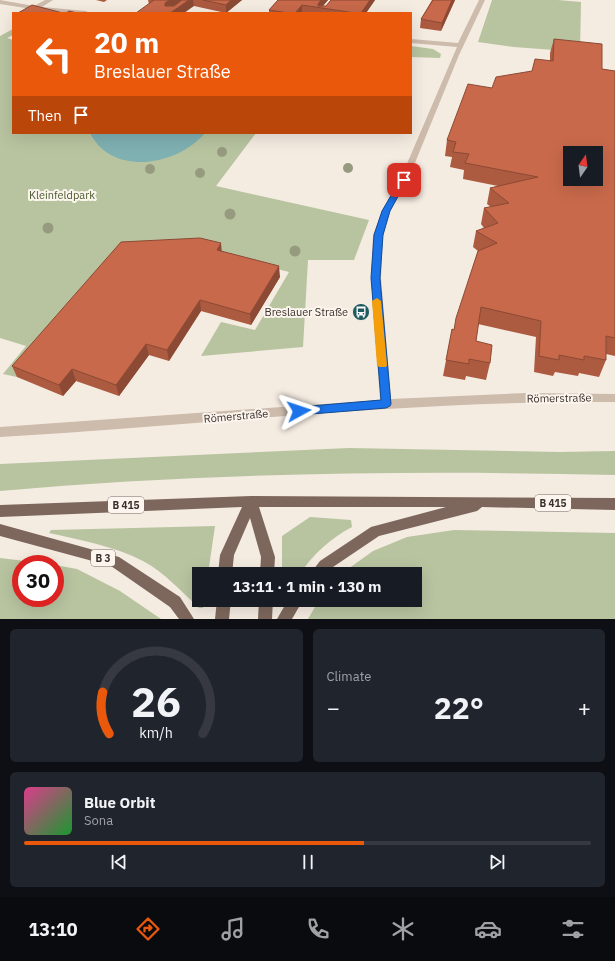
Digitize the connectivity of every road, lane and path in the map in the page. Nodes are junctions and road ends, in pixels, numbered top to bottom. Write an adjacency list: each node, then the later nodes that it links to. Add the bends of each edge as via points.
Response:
1 (50, 0): 4 (street)
2 (482, 0): 7 (street)
3 (0, 2): 4 (street)
4 (35, 8): 5 (street)
5 (76, 12)
6 (412, 41): 7 (street)
7 (461, 45): 9 (street, via 404,180 386,211 378,235 376,278)
8 (615, 398): 9 (street, Römerstraße, via 575,397)
9 (386, 404): 10 (street, Römerstraße)
10 (0, 432)
11 (251, 500): 12 (main road, B 415); 14 (main road, B 415); 16 (main road, via 227,555); 17 (main road, via 268,557)
12 (491, 502): 13 (main road, B 415); 18 (main road, via 376,531)
13 (615, 504)
14 (0, 511)
15 (0, 530): 22 (main road, B 3, via 114,561 175,602)
16 (226, 567)
17 (267, 567)
18 (323, 567)
19 (223, 607): 23 (main road)
20 (266, 607): 24 (main road)
21 (291, 607): 25 (main road)
22 (187, 619)
23 (222, 619)
24 (266, 619)
25 (284, 619)

